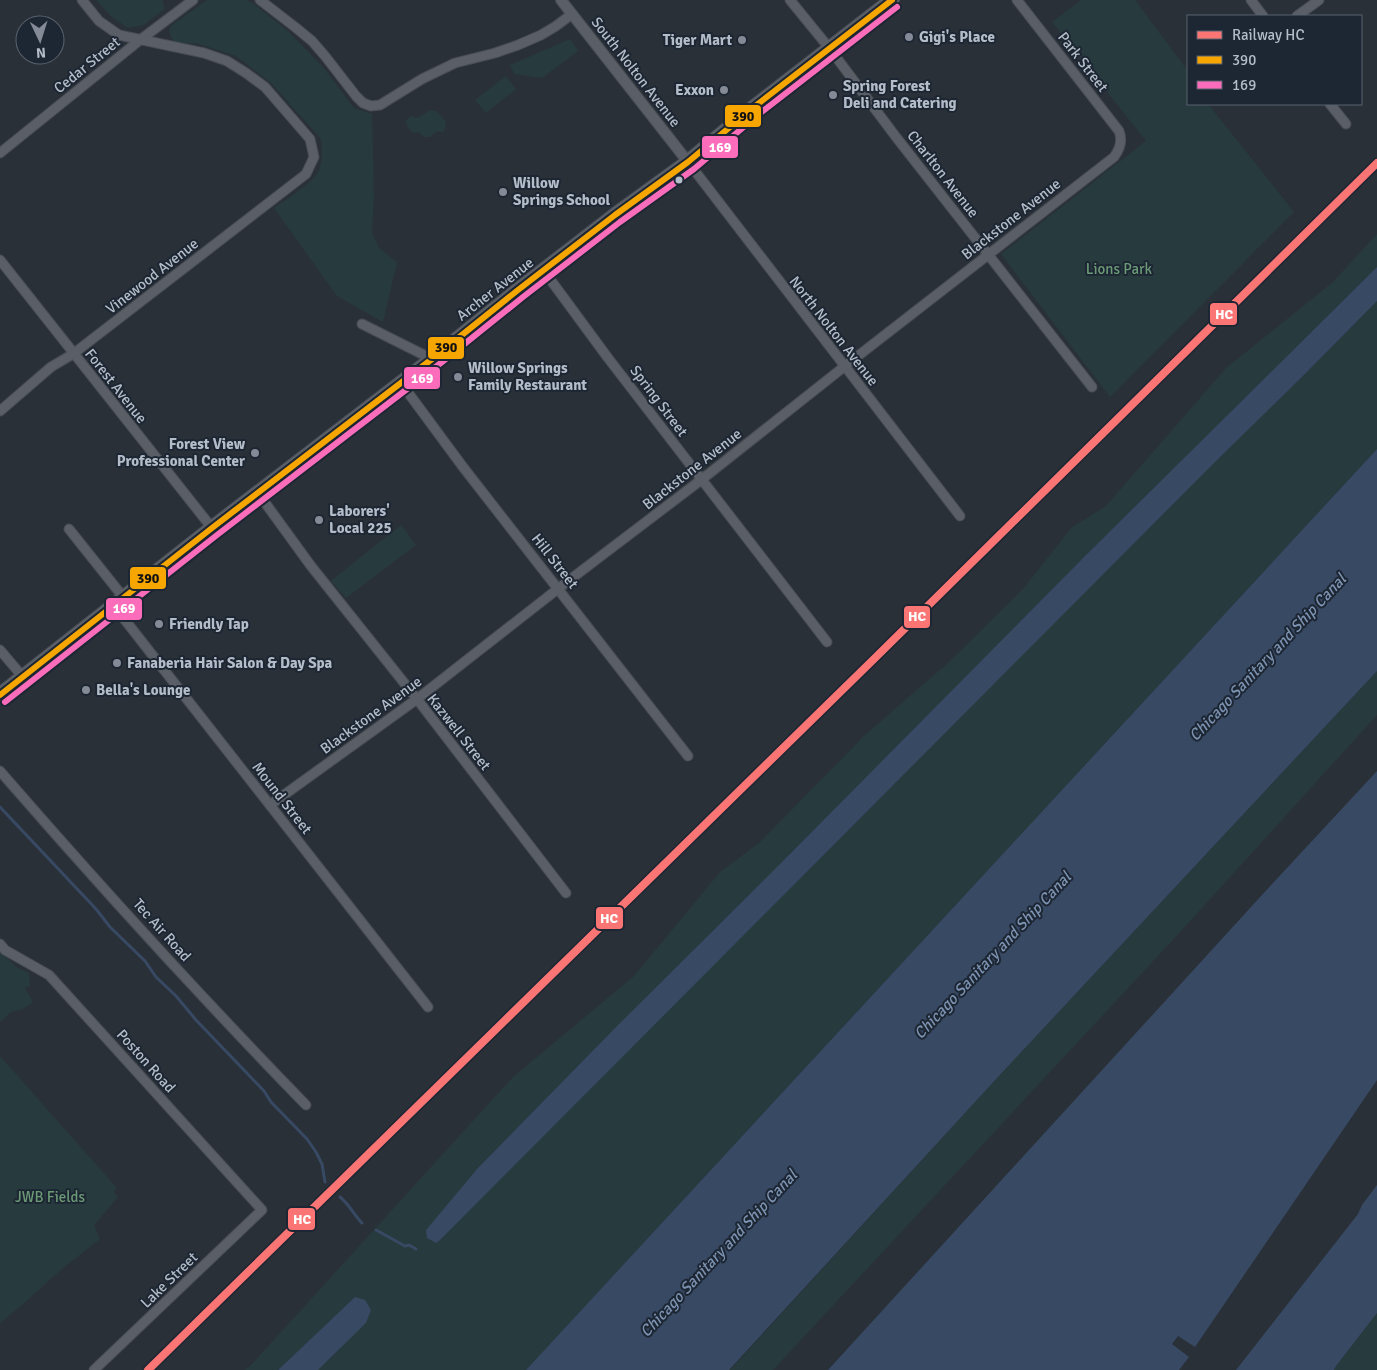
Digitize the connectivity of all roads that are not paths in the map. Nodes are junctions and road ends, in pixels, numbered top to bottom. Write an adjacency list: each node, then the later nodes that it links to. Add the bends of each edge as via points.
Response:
1 (82, 0): 13 (street, via 99,21 119,35)
2 (191, 0): 13 (street, Cedar Street)
3 (260, 0): 10 (street, via 312,42 362,103 371,106 380,106 422,79 455,63 495,53 541,35)
4 (561, 0): 10 (street, South Nolton Avenue)
5 (790, 0): 14 (street, Charlton Avenue)
6 (892, 0): 14 (main road, Archer Avenue)
7 (1017, 0): 17 (street, Park Street, via 1119,131)
8 (1251, 0): 11 (street)
9 (1319, 0): 12 (street)
10 (572, 14): 19 (street, South Nolton Avenue)
11 (1262, 15)
12 (1298, 15)
13 (140, 40): 18 (street, Cedar Street); 24 (street, Vinewood Avenue, via 204,53 227,61 246,73 265,87 310,139 314,157 306,174)
14 (830, 49): 19 (main road, Archer Avenue, via 754,106); 20 (street, Charlton Avenue)
15 (1331, 105): 16 (street)
16 (1346, 124)
17 (1121, 144): 20 (street, Blackstone Avenue, via 1114,157)
18 (0, 152)
19 (688, 162): 22 (main road, Archer Avenue); 26 (street, North Nolton Avenue)
20 (989, 254): 26 (street, Blackstone Avenue); 28 (street, Charlton Avenue)
21 (0, 260): 24 (street, Forest Avenue)
22 (544, 271): 25 (main road, Archer Avenue); 30 (street, Spring Street)
23 (362, 324): 25 (street)
24 (73, 354): 29 (street, Vinewood Avenue, via 51,367); 33 (street, Forest Avenue)
25 (432, 359): 27 (main road, Archer Avenue)
26 (845, 366): 30 (street, Blackstone Avenue); 32 (street, North Nolton Avenue)
27 (401, 383): 31 (main road, Archer Avenue); 35 (street, Hill Street)
28 (1092, 386)
29 (0, 412)
30 (701, 480): 35 (street, Blackstone Avenue); 37 (street, Spring Street)
31 (258, 493): 33 (main road, Archer Avenue); 41 (street, Kazwell Street)
32 (960, 516)
33 (212, 528): 36 (main road, Archer Avenue)
34 (69, 529): 36 (street, Mound Street)
35 (559, 588): 41 (street, Blackstone Avenue); 42 (street, Hill Street)
36 (119, 602): 39 (main road, Archer Avenue); 44 (street, Mound Street)
37 (827, 642)
38 (0, 650): 39 (street)
39 (23, 677): 40 (main road, Archer Avenue)
40 (0, 695)
41 (417, 700): 44 (street, Blackstone Avenue); 45 (street, Kazwell Street)
42 (688, 756)
43 (0, 771): 48 (street, Tec Air Road)
44 (270, 805): 47 (street, Mound Street)
45 (566, 893)
46 (0, 944): 49 (street, Poston Road, via 49,975)
47 (428, 1007)
48 (306, 1105)
49 (262, 1210): 50 (street, Lake Street)
50 (94, 1370)

